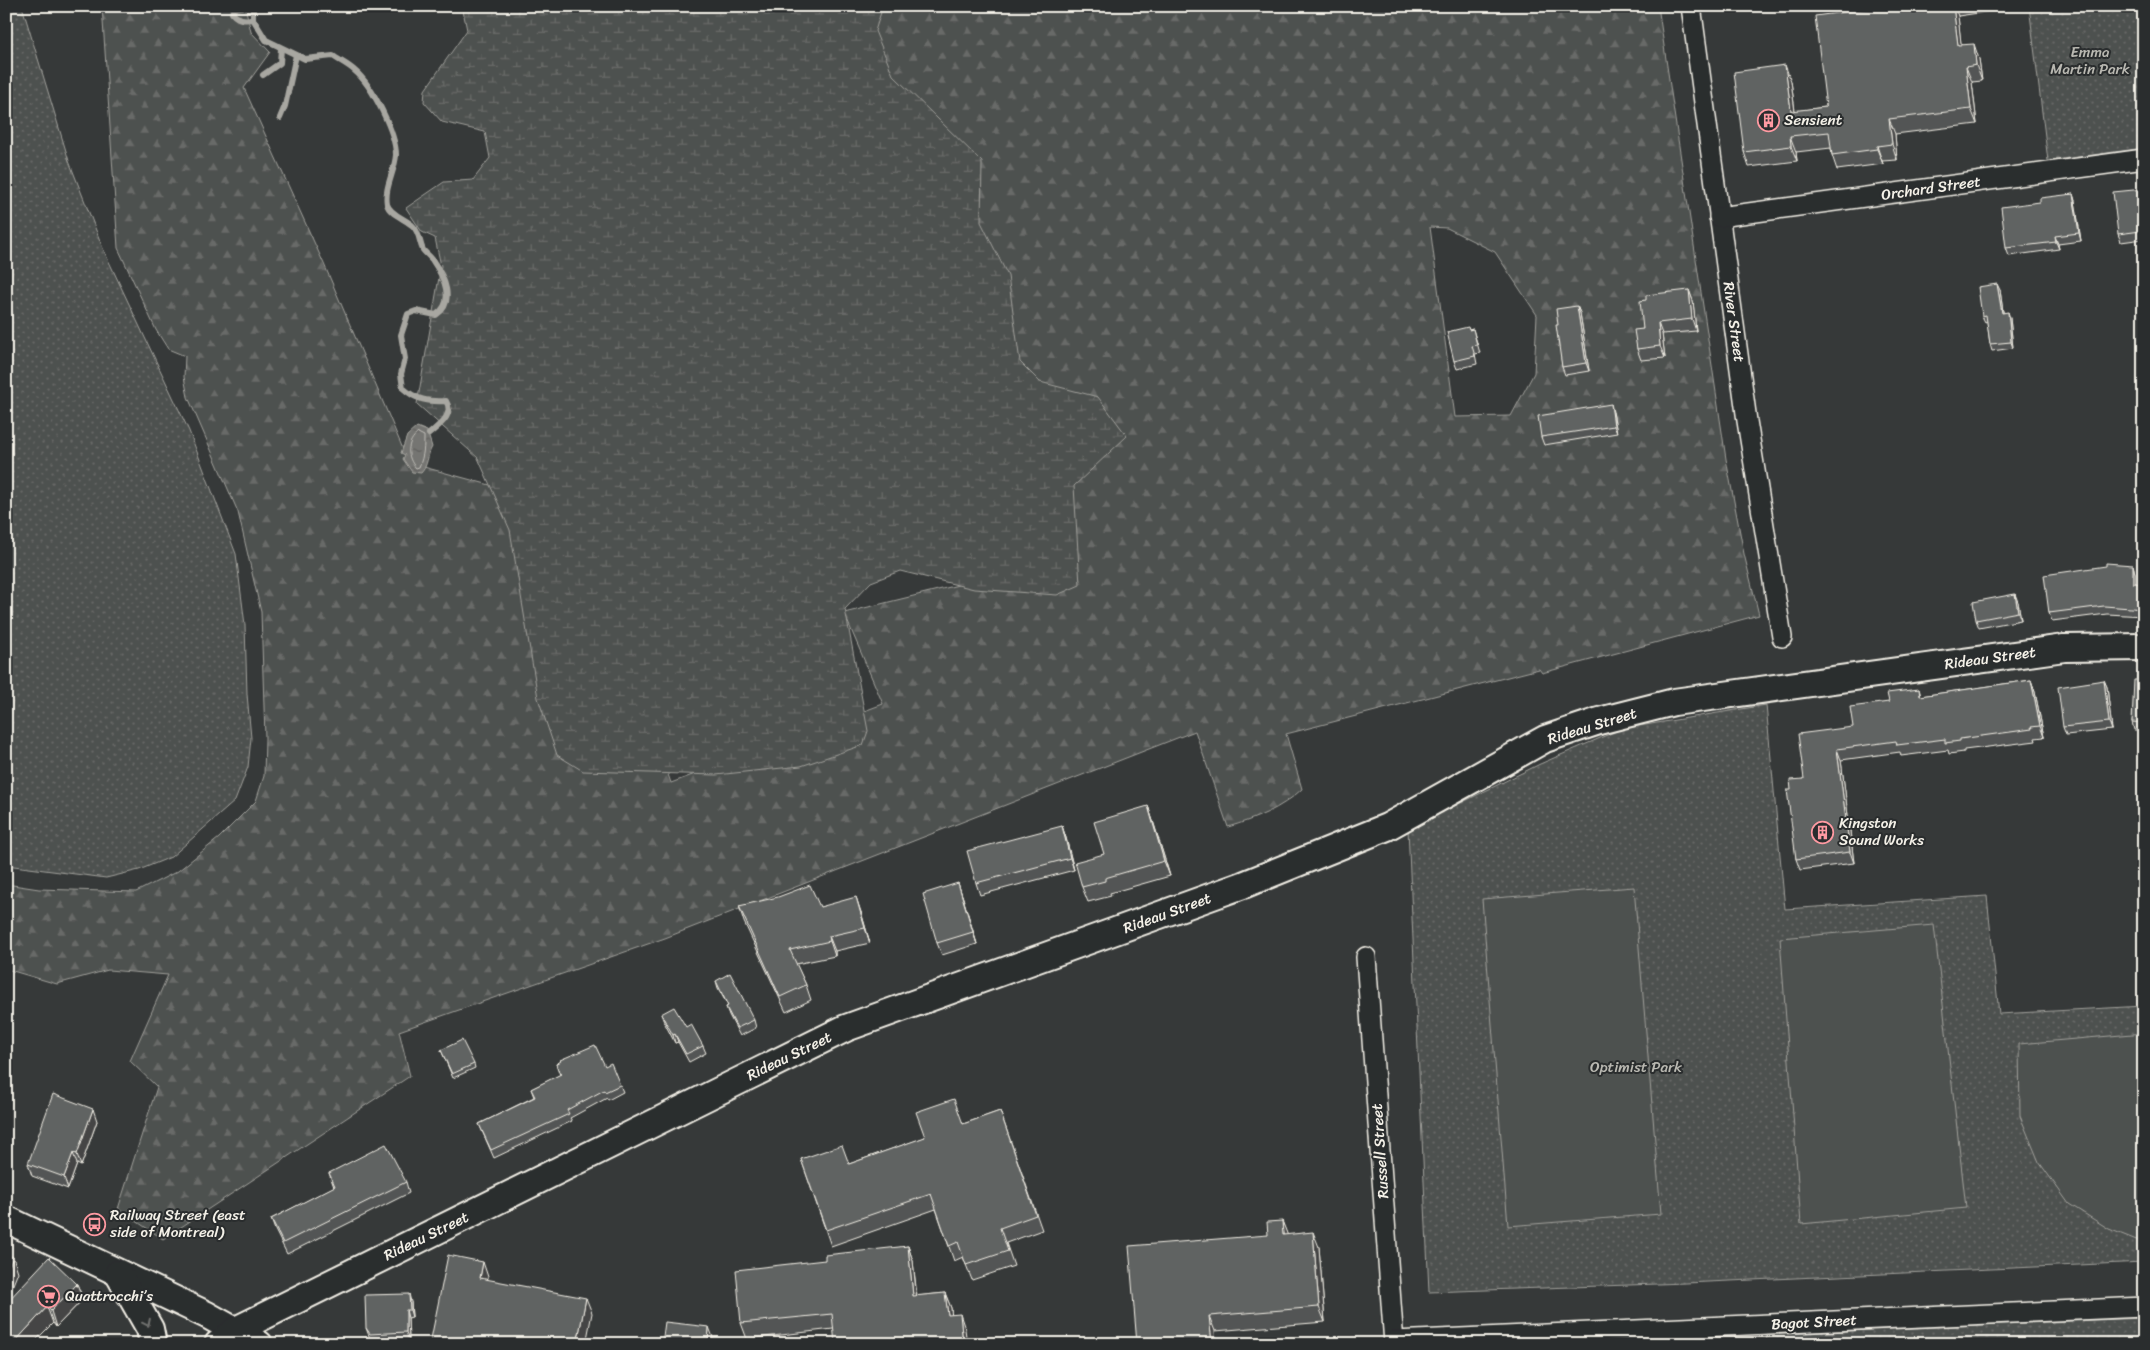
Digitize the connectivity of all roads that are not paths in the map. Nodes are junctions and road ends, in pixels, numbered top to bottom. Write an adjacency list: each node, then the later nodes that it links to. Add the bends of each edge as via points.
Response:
1 (1691, 6): 3 (street, River Street)
2 (2144, 159): 3 (street, Orchard Street)
3 (1719, 217): 4 (street, River Street)
4 (1782, 638)
5 (2144, 646): 10 (street, Rideau Street, via 2064,648 1674,702 1545,739 1387,827 1244,885 846,1028)
6 (1366, 957): 11 (street, Russell Street)
7 (6, 1219): 8 (street)
8 (118, 1273): 10 (street, via 207,1315); 12 (street, one-way to 12, via 150,1329)
9 (2144, 1308): 11 (street, Bagot Street)
10 (226, 1337): 13 (street)
11 (1394, 1342)
12 (153, 1344)
13 (259, 1344)

